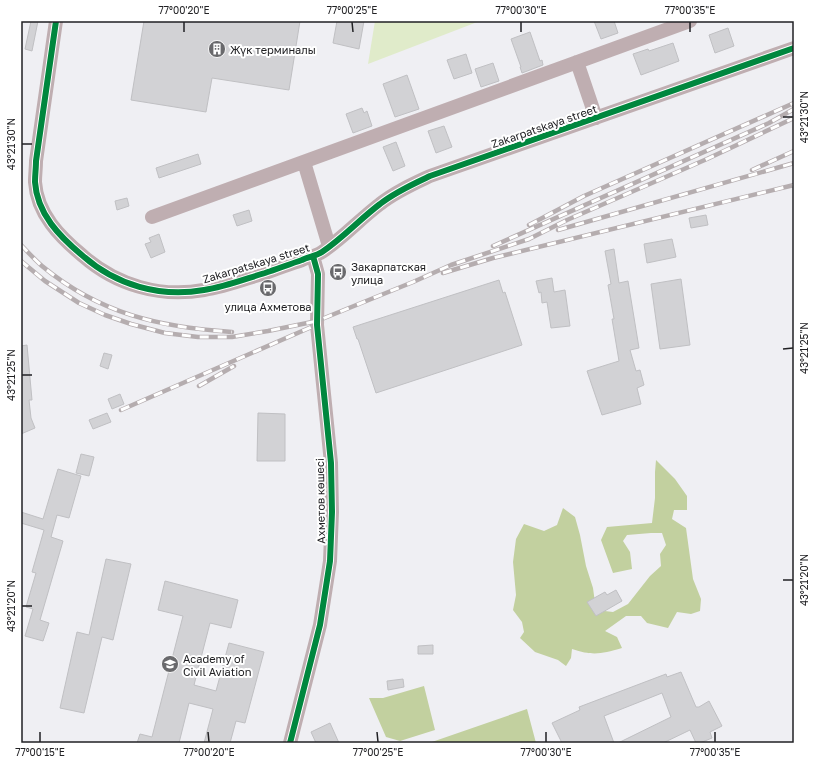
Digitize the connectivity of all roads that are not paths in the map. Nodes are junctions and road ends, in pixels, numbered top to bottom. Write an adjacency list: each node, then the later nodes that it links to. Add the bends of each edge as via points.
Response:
1 (56, 21): 9 (street, Zakarpatskaya street, via 35,183 41,208 49,222 75,250 90,263 127,284 180,292 221,287)
2 (690, 21): 4 (street)
3 (794, 48): 5 (street, Zakarpatskaya street)
4 (577, 62): 5 (street); 6 (street)
5 (596, 118): 8 (street, Zakarpatskaya street, via 408,186 380,203)
6 (304, 162): 7 (street); 8 (street)
7 (152, 217)
8 (330, 246): 9 (street, Zakarpatskaya street)
9 (313, 256): 10 (street, Ахметов көшесі, via 318,274 317,324 331,463 330,560 320,625)
10 (290, 743)

